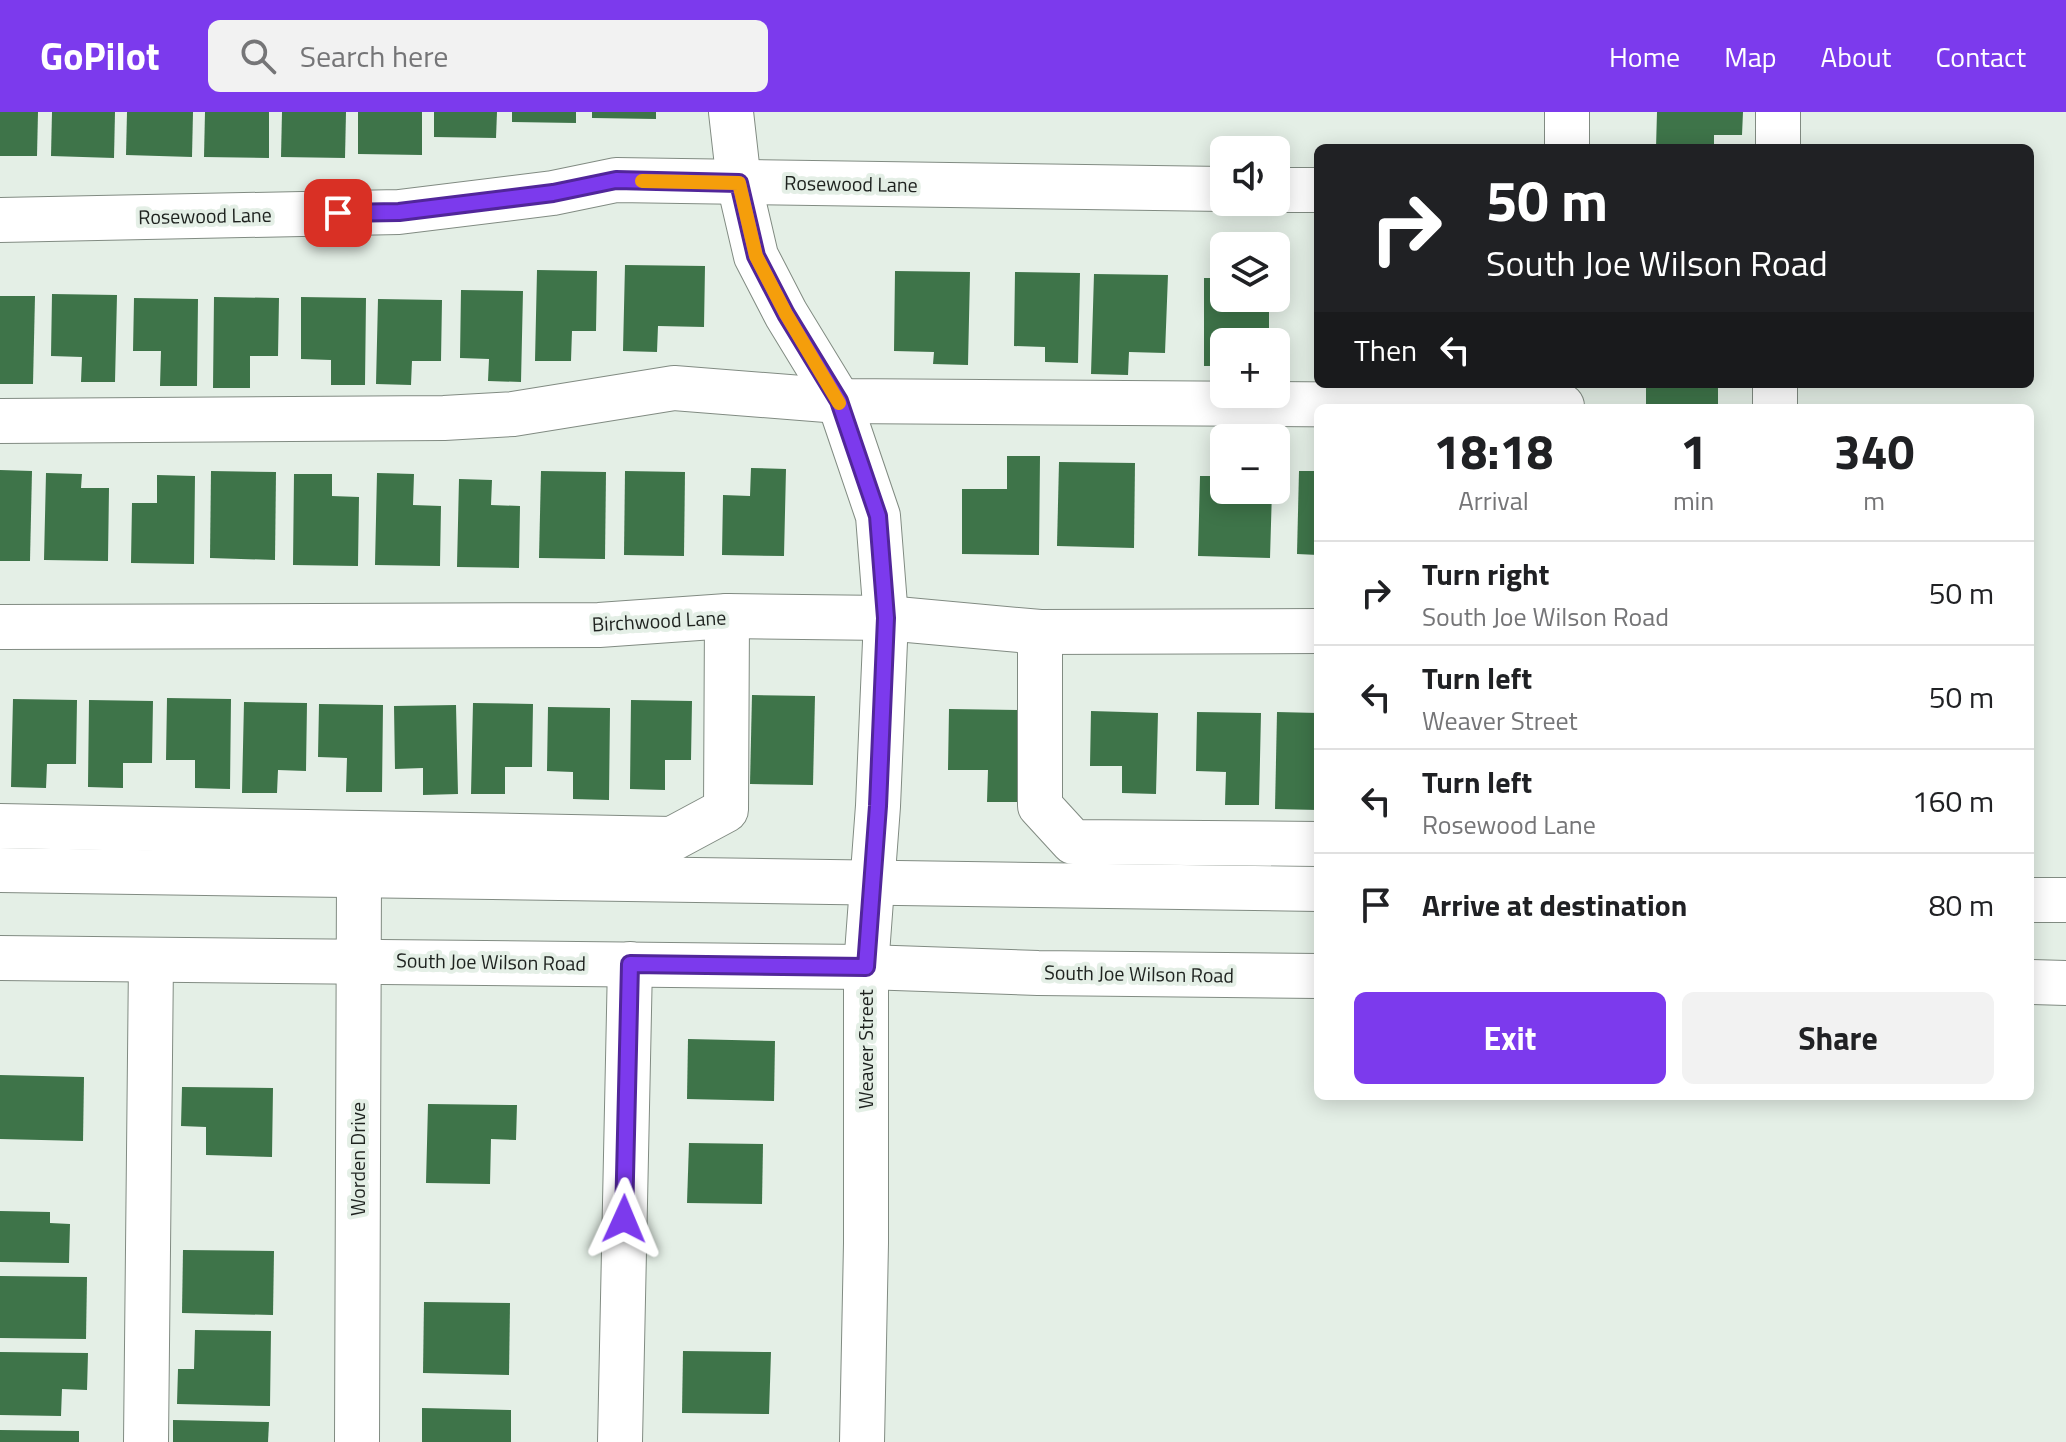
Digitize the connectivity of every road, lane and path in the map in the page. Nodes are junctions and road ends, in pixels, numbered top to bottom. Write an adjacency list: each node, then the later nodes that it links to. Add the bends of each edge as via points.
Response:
1 (731, 112): 6 (street, Weaver Street)
2 (1567, 112): 4 (street)
3 (1778, 112): 5 (street)
4 (1567, 144)
5 (1778, 144)
6 (739, 183): 7 (street, Rosewood Lane); 10 (street, Rosewood Lane, via 616,180 399,212); 12 (street, Weaver Street, via 756,256)
7 (1210, 189)
8 (1290, 190): 9 (street)
9 (1314, 190)
10 (0, 220)
11 (1562, 399): 12 (street)
12 (839, 401): 13 (street, via 674,388 513,414 444,418); 15 (street, Weaver Street, via 878,516)
13 (0, 421)
14 (727, 616): 15 (street, Birchwood Lane); 16 (street, Birchwood Lane, via 599,625); 19 (street, via 726,810 672,839)
15 (886, 618): 18 (street, Birchwood Lane); 23 (street, Weaver Street)
16 (0, 627)
17 (1314, 631): 18 (street, Birchwood Lane)
18 (1040, 632): 20 (street, via 1040,806 1073,842)
19 (0, 826)
20 (1314, 844)
21 (0, 870): 22 (street)
22 (359, 877): 23 (street); 29 (street, Worden Drive)
23 (870, 883): 24 (street); 31 (street, Weaver Street)
24 (1314, 889)
25 (2034, 900): 26 (street)
26 (2066, 900)
27 (0, 958): 28 (street, South Joe Wilson Road)
28 (151, 960): 29 (street, South Joe Wilson Road); 35 (street)
29 (359, 961): 30 (street, South Joe Wilson Road); 36 (street, Worden Drive)
30 (630, 964): 31 (street, South Joe Wilson Road); 37 (street)
31 (866, 967): 32 (street, South Joe Wilson Road); 38 (street, Weaver Street)
32 (1314, 976)
33 (2034, 982): 34 (street)
34 (2066, 983)
35 (146, 1442)
36 (357, 1442)
37 (620, 1442)
38 (862, 1442)

